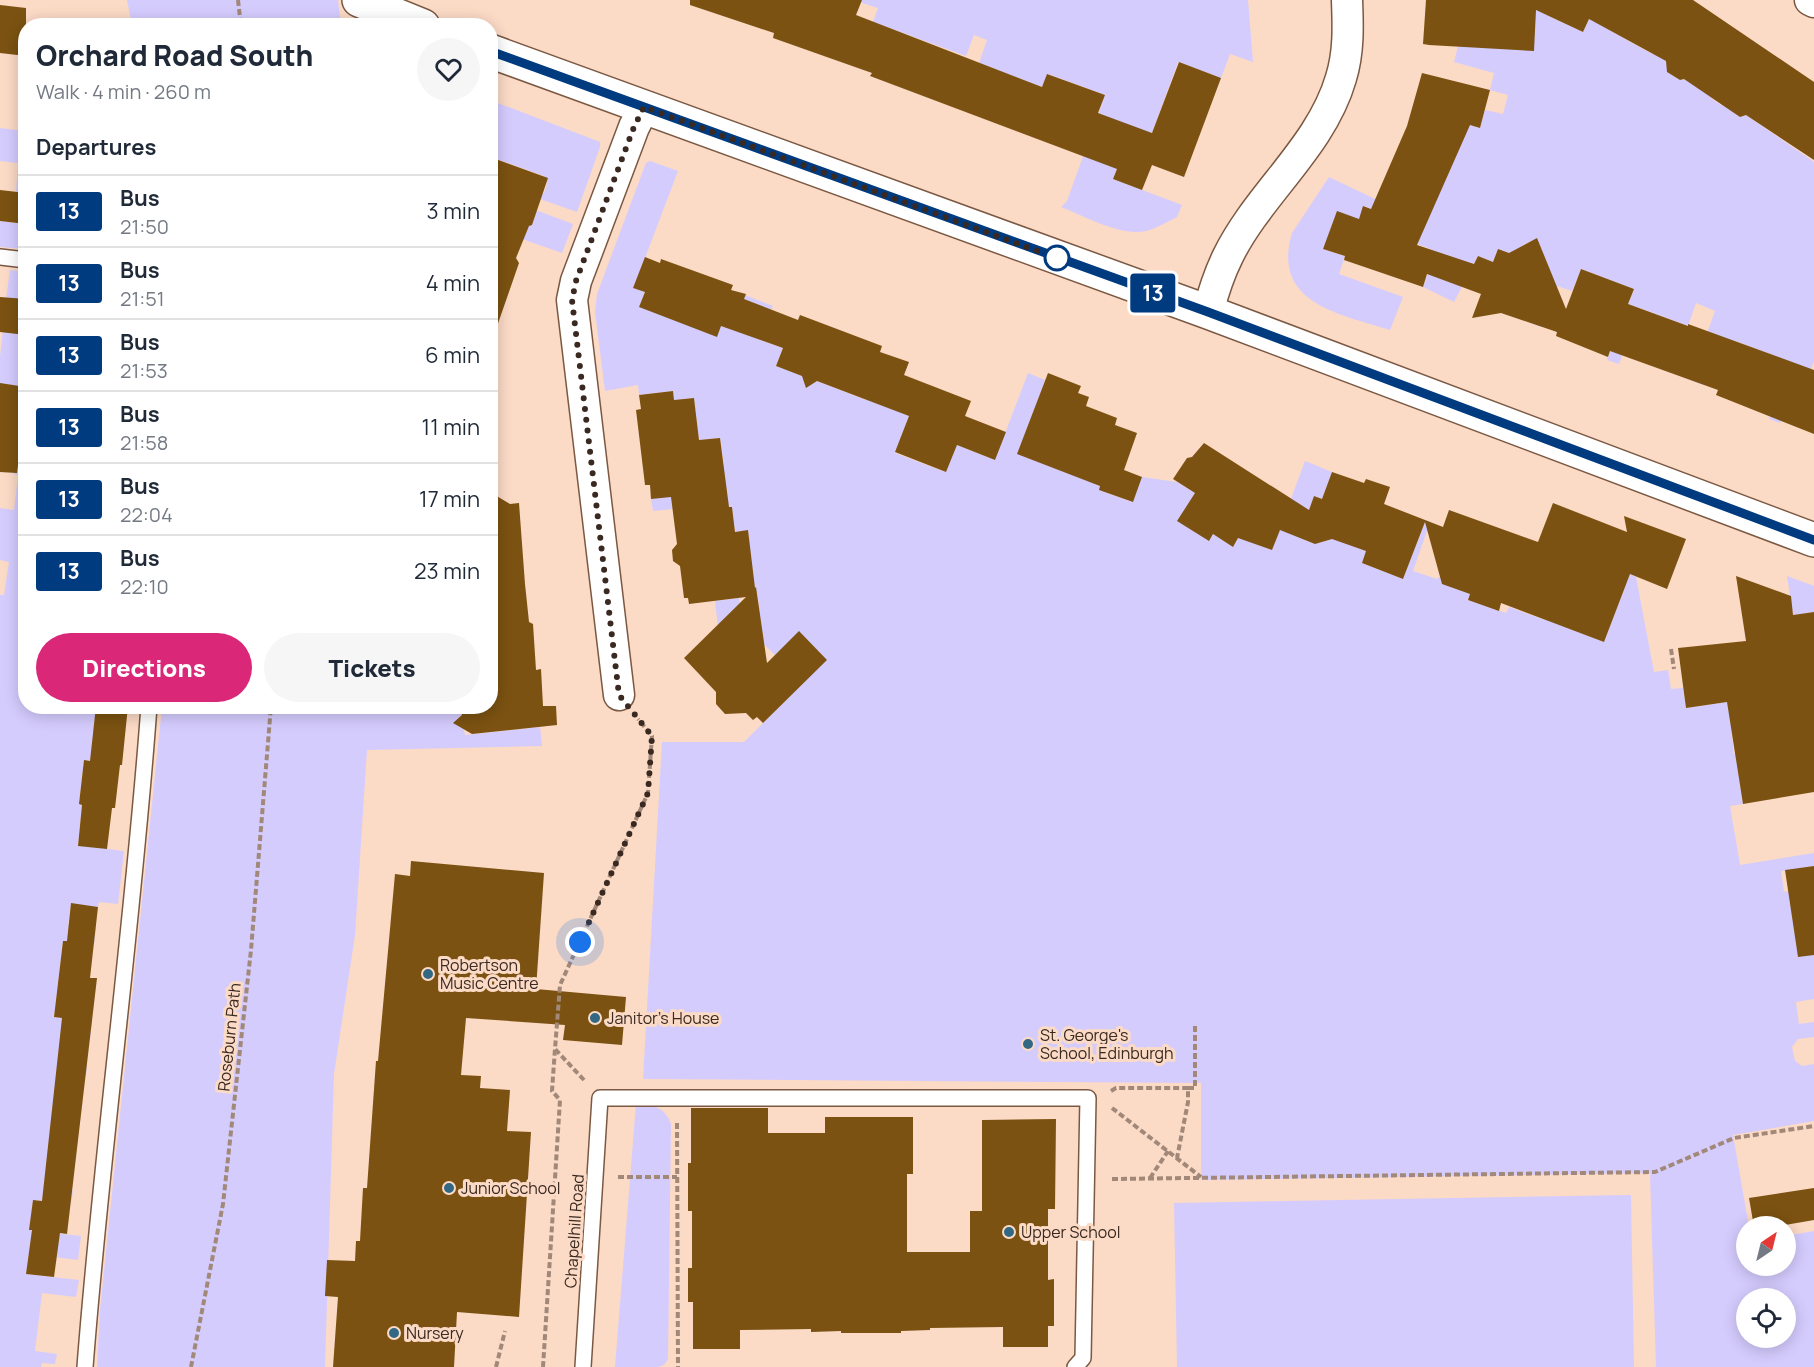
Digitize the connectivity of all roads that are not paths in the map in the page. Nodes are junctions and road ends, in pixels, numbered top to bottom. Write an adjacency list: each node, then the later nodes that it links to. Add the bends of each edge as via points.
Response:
1 (359, 0): 3 (street)
2 (1347, 0): 8 (street, via 1346,56 1332,103 1317,130 1236,242)
3 (403, 18)
4 (498, 54): 5 (street)
5 (644, 107): 8 (street); 10 (street, via 572,300)
6 (0, 257): 7 (lane)
7 (18, 259)
8 (1208, 312): 9 (street)
9 (1814, 540)
10 (619, 695)
11 (148, 714): 12 (lane)
12 (85, 1367)
13 (584, 1367): 14 (lane, Chapelhill Road, via 600,1098 1094,1098 1086,1179 1083,1358)
14 (1075, 1367)

